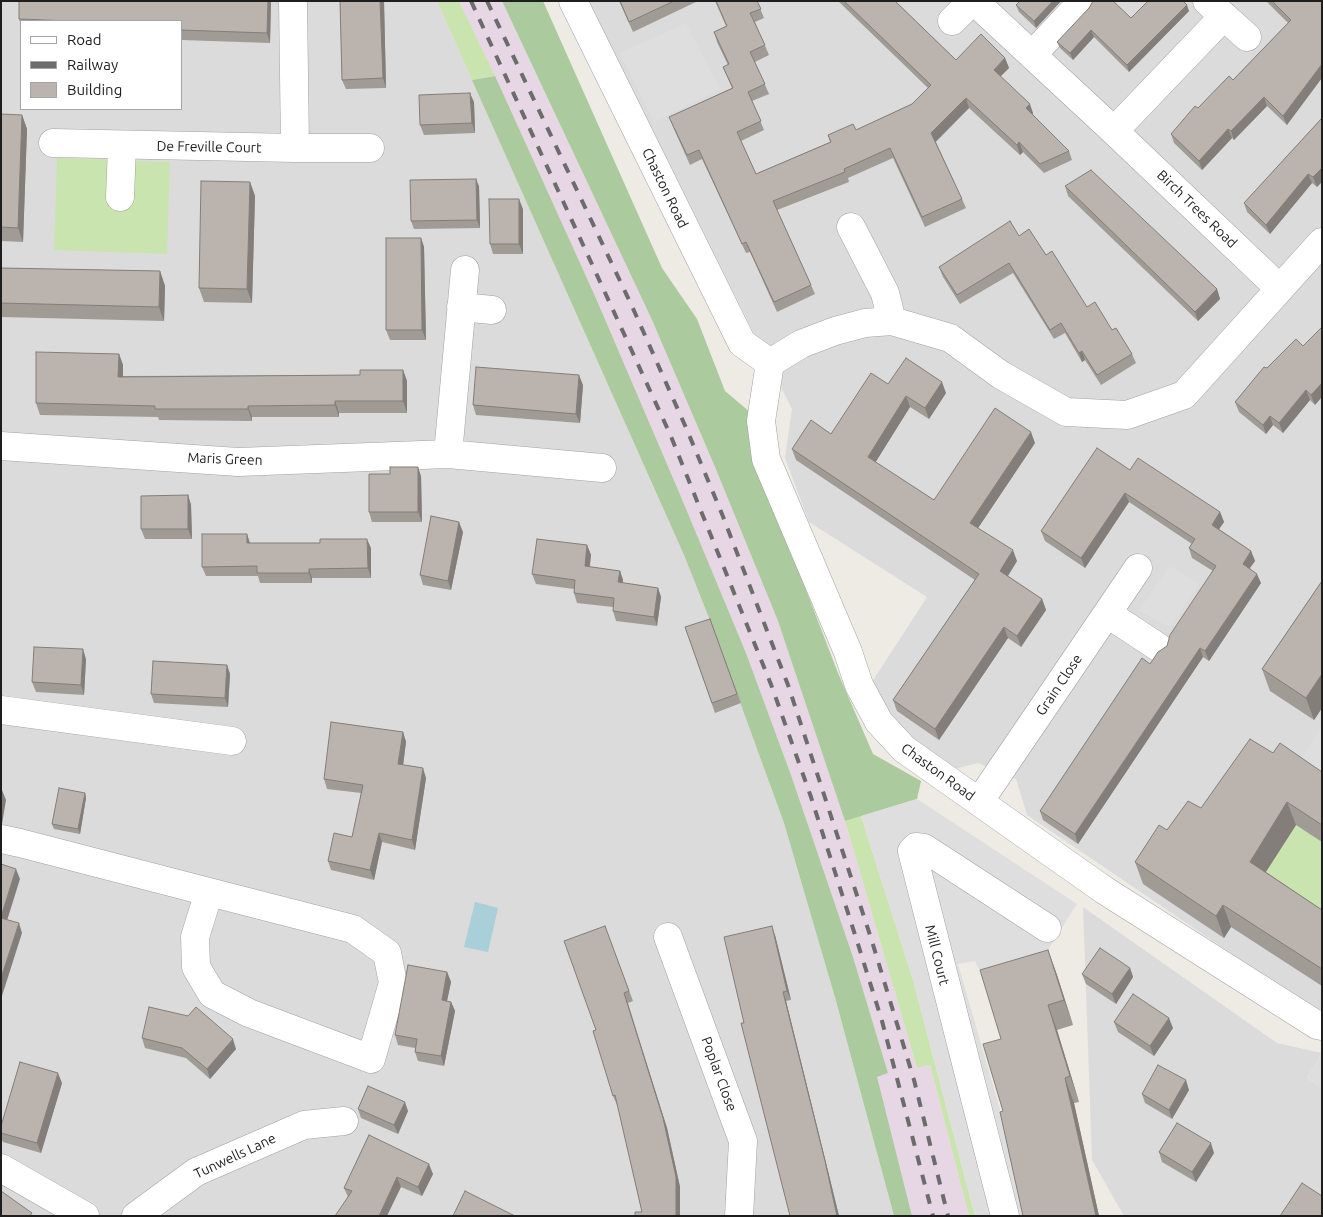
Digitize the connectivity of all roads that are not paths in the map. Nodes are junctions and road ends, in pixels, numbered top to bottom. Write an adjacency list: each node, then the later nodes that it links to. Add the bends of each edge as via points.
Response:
1 (292, 1): 12 (street)
2 (573, 1): 22 (street, Chaston Road, via 742,343)
3 (973, 1): 6 (street, Birch Trees Road); 8 (street, Birch Trees Road)
4 (1080, 4): 8 (street)
5 (1216, 9): 7 (street); 9 (street)
6 (952, 21)
7 (1247, 37)
8 (1032, 55): 9 (street, Birch Trees Road)
9 (1114, 131): 18 (street, Birch Trees Road)
10 (53, 143): 11 (street, De Freville Court)
11 (122, 146): 12 (street, De Freville Court); 14 (street)
12 (295, 148): 13 (street, De Freville Court)
13 (370, 148)
14 (120, 197)
15 (851, 227): 21 (street, via 885,293)
16 (1322, 242): 18 (street)
17 (465, 270): 19 (street)
18 (1279, 288): 21 (street, via 1184,395 1127,415 1066,412 1000,375 950,338)
19 (461, 308): 20 (street); 24 (street)
20 (492, 310)
21 (892, 321): 22 (street, via 865,323 835,331 801,344)
22 (770, 363): 31 (street, Chaston Road, via 761,422 766,459 848,652 859,686 879,722 904,749)
23 (1, 446): 24 (street, Maris Green, via 238,462)
24 (448, 454): 25 (street, Maris Green)
25 (602, 468)
26 (1138, 568): 27 (street, Grain Close)
27 (1108, 614): 28 (street); 31 (street, Grain Close)
28 (1158, 647)
29 (1, 710): 30 (street)
30 (232, 741)
31 (979, 802): 36 (street, Chaston Road, via 1104,890)
32 (1, 839): 33 (street)
33 (209, 892): 33 (street, via 353,929 387,953 393,983 371,1059 249,1013 212,994 196,967 195,937)
34 (1047, 928): 42 (street, Mill Court, via 924,848 916,847 912,851)
35 (668, 938): 41 (street, Poplar Close, via 743,1141)
36 (1322, 1026)
37 (344, 1121): 40 (street, Tunwells Lane, via 304,1125 196,1172)
38 (1, 1168): 39 (street)
39 (85, 1216)
40 (136, 1216)
41 (739, 1216)
42 (1005, 1216)

